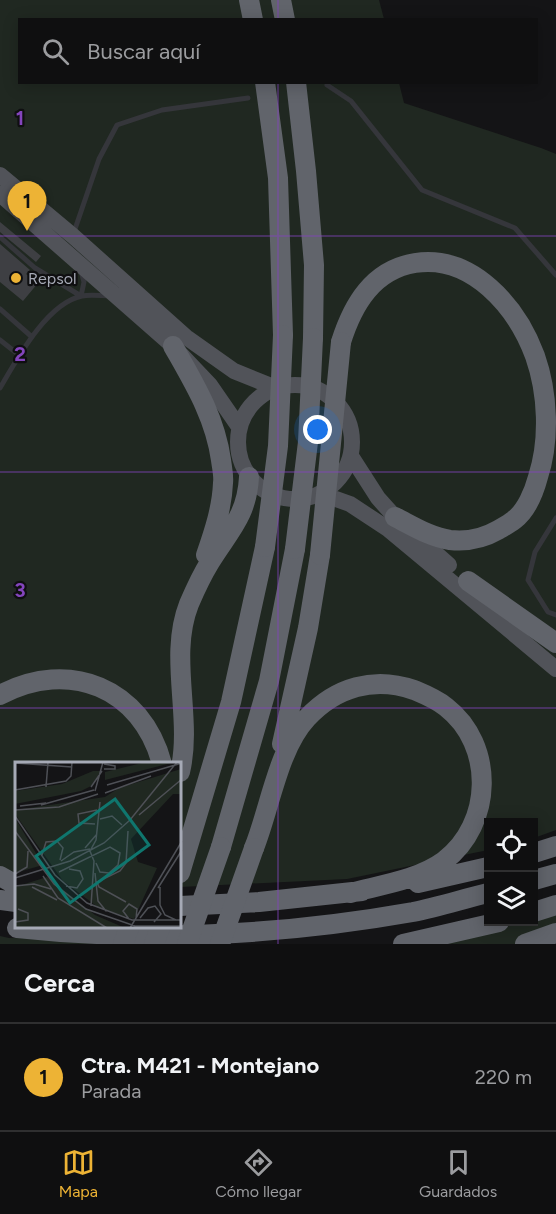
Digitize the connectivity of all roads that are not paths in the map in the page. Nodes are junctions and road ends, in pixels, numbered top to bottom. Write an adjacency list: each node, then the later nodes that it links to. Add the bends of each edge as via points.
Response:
1 (249, 0): 3 (highway)
2 (281, 0): 4 (highway)
3 (253, 18)
4 (285, 18)
5 (265, 84): 44 (highway, bridge, via 278,178 283,335 278,446 265,547 231,702)
6 (296, 84): 66 (highway, bridge, via 314,266 308,442 295,549 269,681 221,847)
7 (327, 85): 14 (lane, via 351,100 422,190 514,228)
8 (248, 98): 11 (lane, via 162,110 117,125 99,159)
9 (0, 175): 11 (main road)
10 (0, 194): 13 (main road)
11 (73, 236): 25 (main road, via 213,358)
12 (0, 237): 15 (lane, via 35,268)
13 (77, 261): 15 (lane, via 84,282); 16 (main road)
14 (556, 275)
15 (81, 296): 16 (lane); 18 (lane, via 57,309)
16 (117, 296): 20 (main road)
17 (0, 309): 18 (lane)
18 (32, 337): 21 (lane)
19 (0, 340): 21 (lane)
20 (173, 346): 26 (main road, via 210,385); 33 (highway, via 210,414 224,482 217,524)
21 (19, 355): 23 (lane)
22 (0, 373): 23 (lane)
23 (6, 377): 24 (lane)
24 (0, 388)
25 (276, 388): 26 (main road, via 257,399); 27 (main road, via 313,388 332,399 349,420)
26 (239, 427): 28 (main road, via 238,453)
27 (351, 456): 29 (main road, via 335,483); 30 (main road)
28 (249, 477): 29 (main road, via 264,491 283,498 304,499); 33 (highway, via 242,512)
29 (322, 494): 37 (main road, via 351,504 388,529)
30 (395, 517): 32 (main road); 42 (highway, bridge, via 430,535 450,540 491,534 515,520 533,493 541,468 546,440 544,395 535,357 518,322 491,288 450,264 426,261 389,273 366,290 349,318 341,342 320,555 308,628)
31 (556, 518): 34 (lane, via 535,552 528,580 548,612)
32 (468, 581): 35 (highway); 36 (main road)
33 (189, 605): 40 (highway, via 181,647)
34 (556, 615)
35 (556, 643)
36 (556, 658)
37 (556, 669)
38 (0, 695): 39 (highway, via 55,678 89,683 122,699 146,725)
39 (161, 762)
40 (181, 762)
41 (556, 846): 43 (highway)
42 (254, 848): 50 (highway, via 287,749 296,732 322,704 340,692 373,683 401,686 431,696 459,720 480,763 483,792 475,822 455,852 442,862 397,881); 67 (highway, bridge)
43 (538, 852)
44 (182, 867)
45 (484, 868): 50 (highway)
46 (556, 874): 48 (highway)
47 (0, 876): 49 (highway)
48 (538, 879)
49 (15, 884)
50 (350, 893): 55 (highway)
51 (484, 894): 60 (highway, via 414,911 301,928 155,935)
52 (0, 900): 53 (highway)
53 (15, 902)
54 (556, 905): 56 (highway)
55 (182, 906)
56 (538, 911)
57 (484, 925): 68 (highway)
58 (0, 926): 59 (highway)
59 (15, 927)
60 (39, 929)
61 (128, 929): 64 (highway, bridge)
62 (159, 929): 65 (highway, bridge)
63 (556, 933): 69 (highway)
64 (123, 944)
65 (154, 944)
66 (187, 944)
67 (220, 944)
68 (403, 944)
69 (525, 944)

